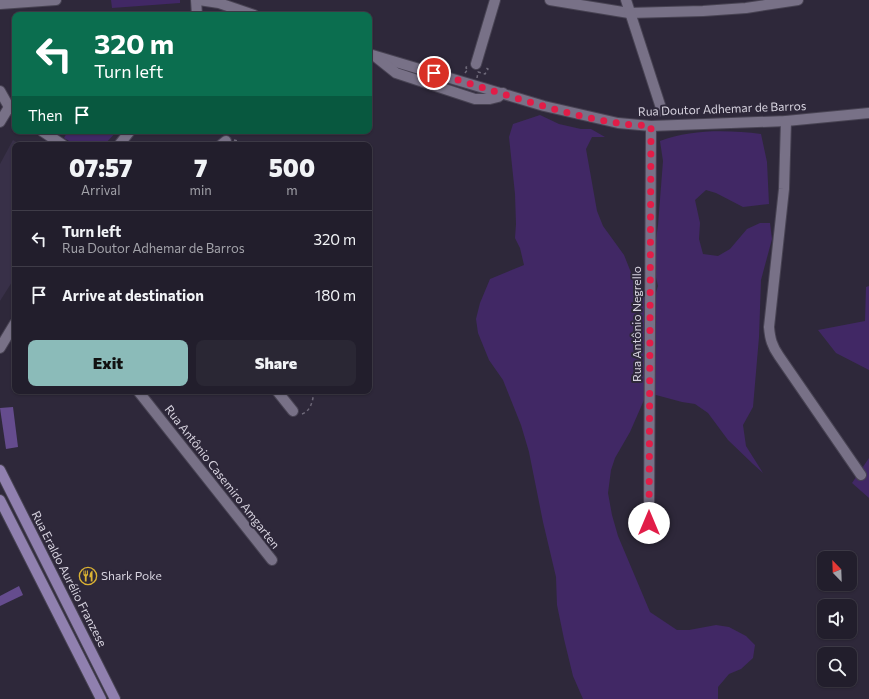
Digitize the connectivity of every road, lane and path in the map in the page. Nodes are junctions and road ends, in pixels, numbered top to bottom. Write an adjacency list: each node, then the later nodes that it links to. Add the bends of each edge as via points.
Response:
1 (56, 0): 7 (street)
2 (198, 0): 9 (street); 10 (street)
3 (495, 0): 14 (street)
4 (550, 0): 11 (street)
5 (626, 0): 11 (street)
6 (798, 0): 8 (street)
7 (0, 4)
8 (745, 4): 11 (street, via 703,11)
9 (197, 12)
10 (244, 12)
11 (629, 13): 20 (street)
12 (372, 54): 15 (street, Rua Doutor Adhemar de Barros)
13 (372, 55): 18 (street, via 396,73 475,99 490,100)
14 (476, 64): 15 (path, via 468,63 468,69); 16 (path, via 488,69 485,74 478,72)
15 (460, 80): 16 (street, Rua Doutor Adhemar de Barros)
16 (477, 85): 18 (street, Rua Doutor Adhemar de Barros)
17 (0, 91): 19 (street)
18 (503, 94): 25 (street, Rua Doutor Adhemar de Barros, via 618,123)
19 (12, 109): 23 (street)
20 (662, 111): 24 (path, via 683,114 682,118 677,119); 25 (path, via 645,112)
21 (869, 113): 22 (street, Rua Doutor Adhemar de Barros)
22 (786, 121): 24 (street, Rua Doutor Adhemar de Barros); 39 (street, via 784,189 769,327 771,343)
23 (0, 122)
24 (676, 124): 25 (street, Rua Doutor Adhemar de Barros)
25 (649, 126): 41 (street, Rua Antônio Negrello)
26 (51, 134): 28 (street)
27 (128, 134): 29 (street)
28 (60, 142)
29 (121, 142)
30 (228, 142): 31 (path)
31 (241, 142)
32 (12, 328): 33 (street)
33 (0, 348)
34 (140, 394): 42 (street, Rua Antônio Casemiro Amgarten)
35 (279, 394): 37 (street)
36 (314, 394): 37 (path, via 308,412 300,415)
37 (293, 411)
38 (0, 470): 44 (main road, Rua Eraldo Aurélio Franzese)
39 (861, 475)
40 (0, 500): 43 (main road)
41 (649, 523)
42 (272, 560)
43 (101, 699)
44 (115, 699)

